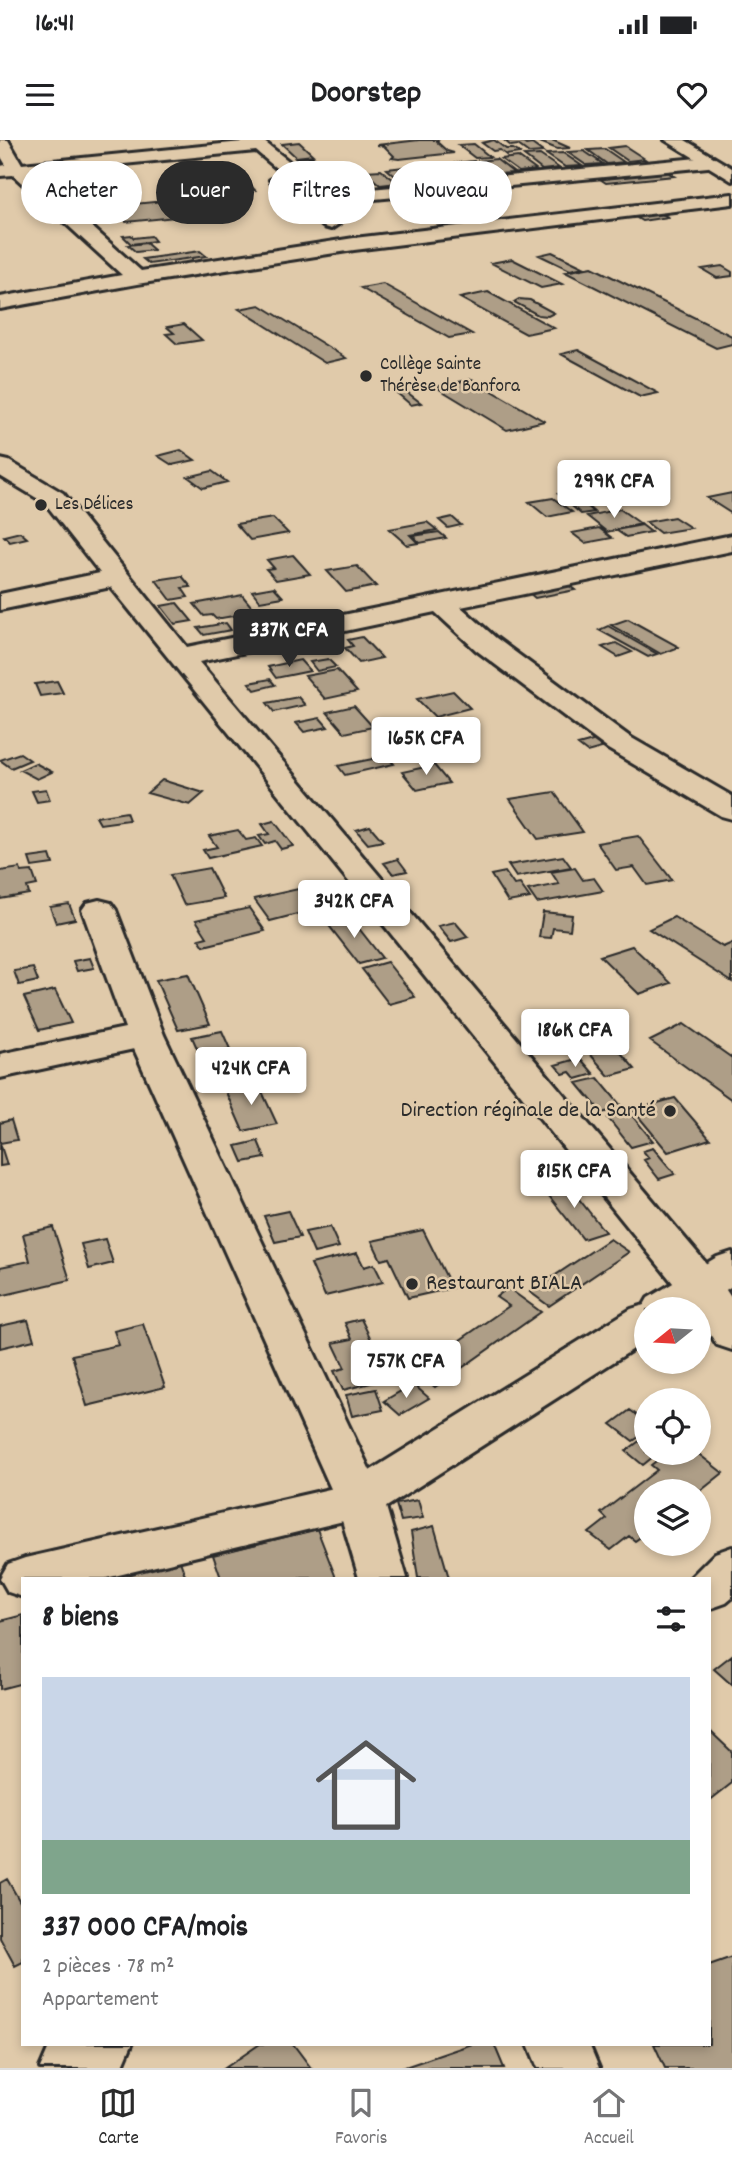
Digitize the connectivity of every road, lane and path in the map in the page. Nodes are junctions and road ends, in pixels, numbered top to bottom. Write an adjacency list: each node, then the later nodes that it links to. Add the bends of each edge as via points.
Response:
1 (0, 140): 6 (street)
2 (673, 140): 5 (street)
3 (255, 143): 4 (street); 6 (street)
4 (278, 161)
5 (708, 162): 7 (street); 8 (street)
6 (8, 170): 12 (street)
7 (732, 176)
8 (375, 194)
9 (732, 199): 11 (street)
10 (331, 224): 11 (street)
11 (354, 244): 12 (street)
12 (137, 278): 13 (street)
13 (0, 303)
14 (0, 466): 16 (street, via 54,498)
15 (732, 543): 18 (street)
16 (116, 579): 17 (street); 19 (street)
17 (0, 602)
18 (441, 603): 19 (street); 20 (street, via 486,644 619,743)
19 (180, 657): 24 (street)
20 (732, 809)
21 (99, 909): 22 (street)
22 (146, 1035): 23 (street); 28 (street)
23 (0, 1066)
24 (717, 1276): 25 (street); 27 (street)
25 (683, 1297)
26 (634, 1328): 28 (street)
27 (732, 1334)
28 (360, 1500): 30 (street); 31 (street)
29 (732, 1567): 34 (street)
30 (33, 1577)
31 (383, 1577)
32 (21, 1580): 33 (street)
33 (0, 1584)
34 (711, 1587)
35 (99, 2046): 37 (street)
36 (559, 2046): 38 (street)
37 (70, 2068)
38 (569, 2068)

